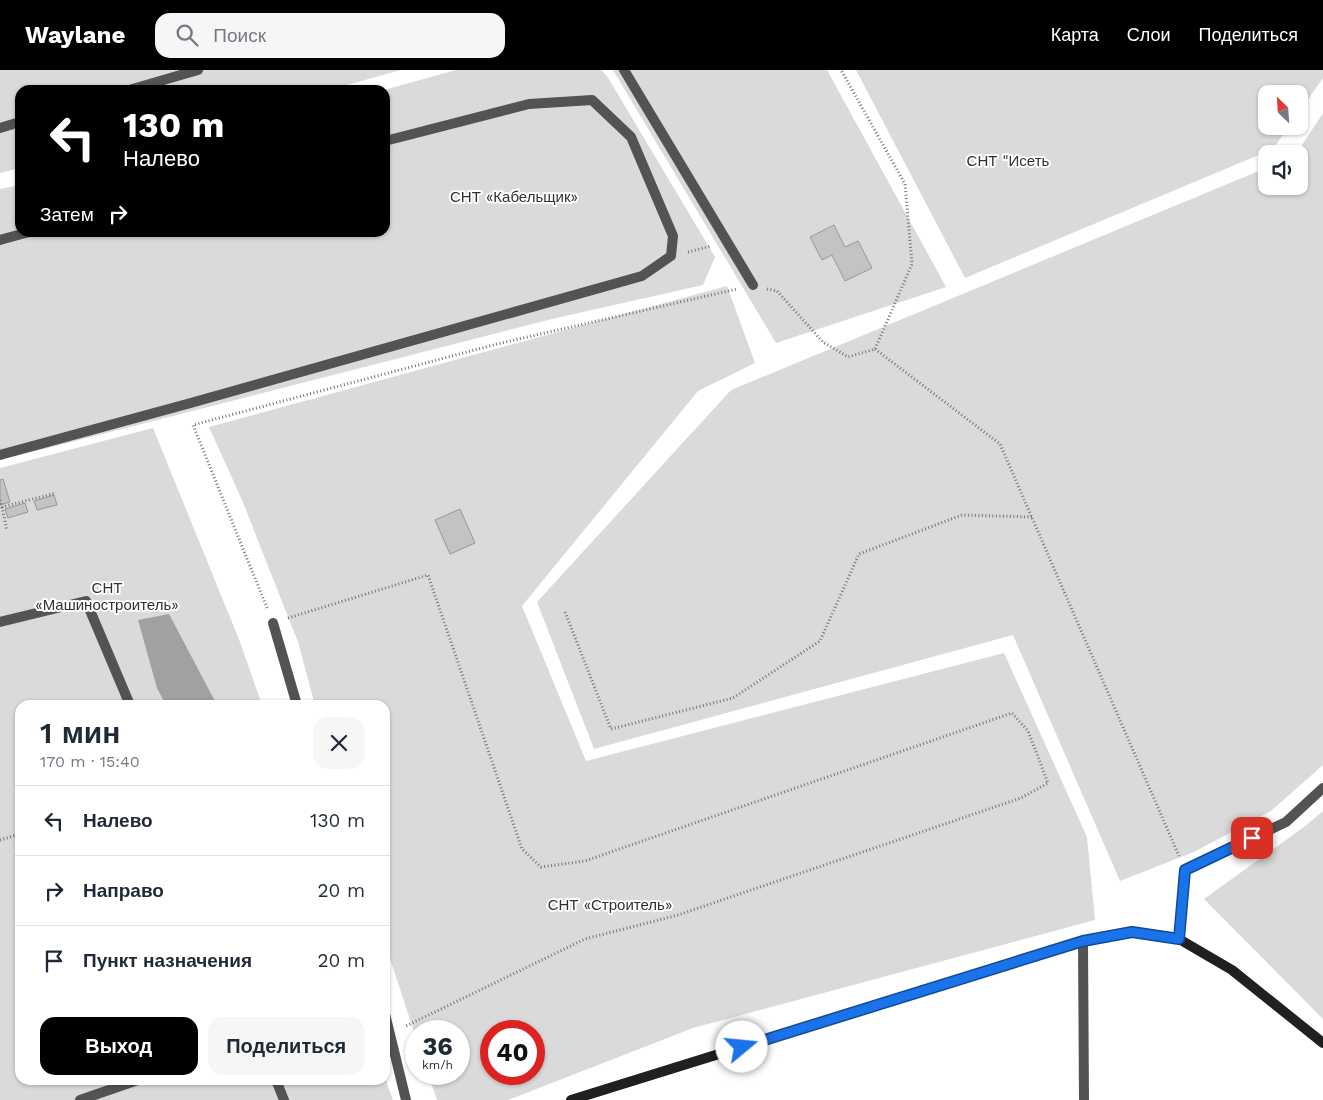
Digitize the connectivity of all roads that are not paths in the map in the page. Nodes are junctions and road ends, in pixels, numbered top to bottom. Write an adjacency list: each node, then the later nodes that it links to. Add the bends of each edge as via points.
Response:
1 (198, 70): 3 (street)
2 (624, 70): 9 (street)
3 (146, 85)
4 (15, 124): 5 (street)
5 (0, 128)
6 (390, 140): 10 (street, via 530,104 592,100 631,137 673,236 671,256 642,276)
7 (15, 236): 8 (street)
8 (0, 240)
9 (753, 285)
10 (0, 455)
11 (0, 622): 13 (street, via 86,601)
12 (273, 623): 14 (street)
13 (128, 700)
14 (296, 700)
15 (1323, 788): 16 (street, via 1286,822 1185,870)
16 (1179, 939): 17 (street, via 1132,932); 19 (street, via 1232,970)
17 (1083, 941): 25 (street); 26 (street)
18 (390, 1034): 24 (street)
19 (1323, 1043)
20 (124, 1085): 22 (street)
21 (278, 1085): 23 (street)
22 (80, 1100)
23 (284, 1100)
24 (406, 1100)
25 (571, 1100)
26 (1084, 1100)

